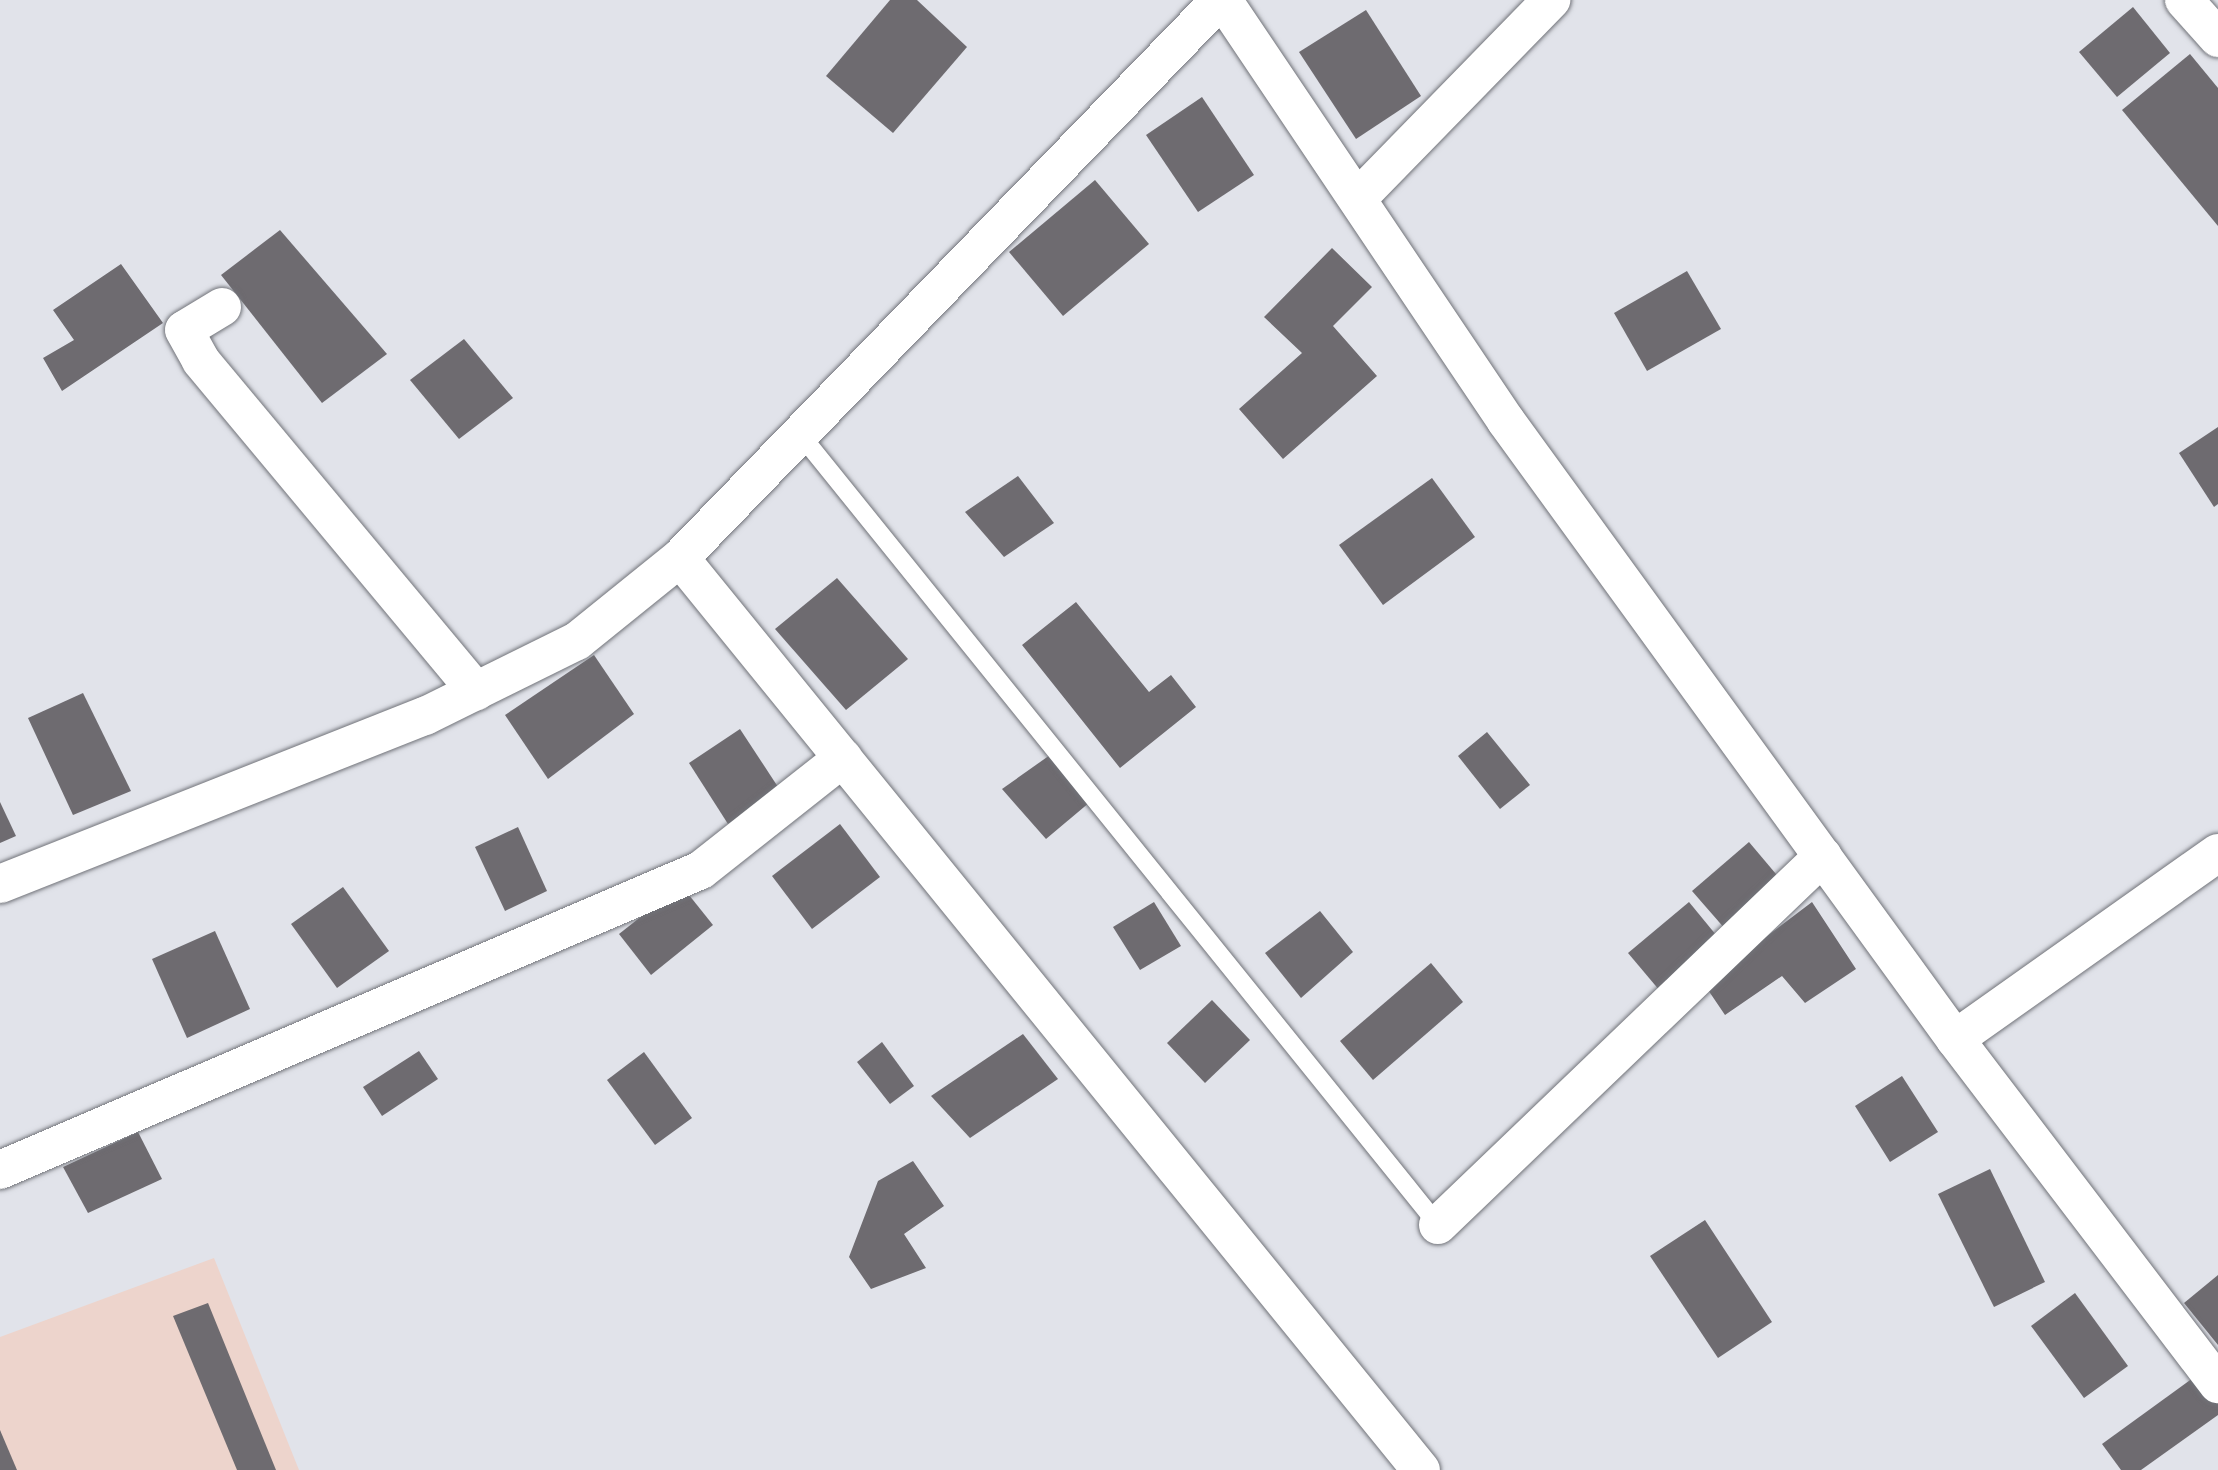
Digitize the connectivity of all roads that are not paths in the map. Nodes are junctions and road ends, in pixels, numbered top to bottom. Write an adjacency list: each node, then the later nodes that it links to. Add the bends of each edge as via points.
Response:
1 (1222, 0): 5 (street); 7 (street)
2 (1551, 0): 5 (street)
3 (2184, 0): 4 (street)
4 (2218, 38)
5 (1358, 198): 12 (street, via 1506,421)
6 (222, 307): 9 (street, via 184,330 201,361)
7 (800, 434): 8 (street); 16 (lane)
8 (680, 558): 9 (street, via 577,641); 10 (street)
9 (476, 691): 13 (street)
10 (843, 758): 15 (street, via 701,870); 18 (street)
11 (2218, 853): 14 (street)
12 (1823, 856): 14 (street); 16 (street)
13 (0, 884)
14 (1955, 1039): 17 (street)
15 (0, 1170)
16 (1438, 1225)
17 (2218, 1384)
18 (1421, 1470)

